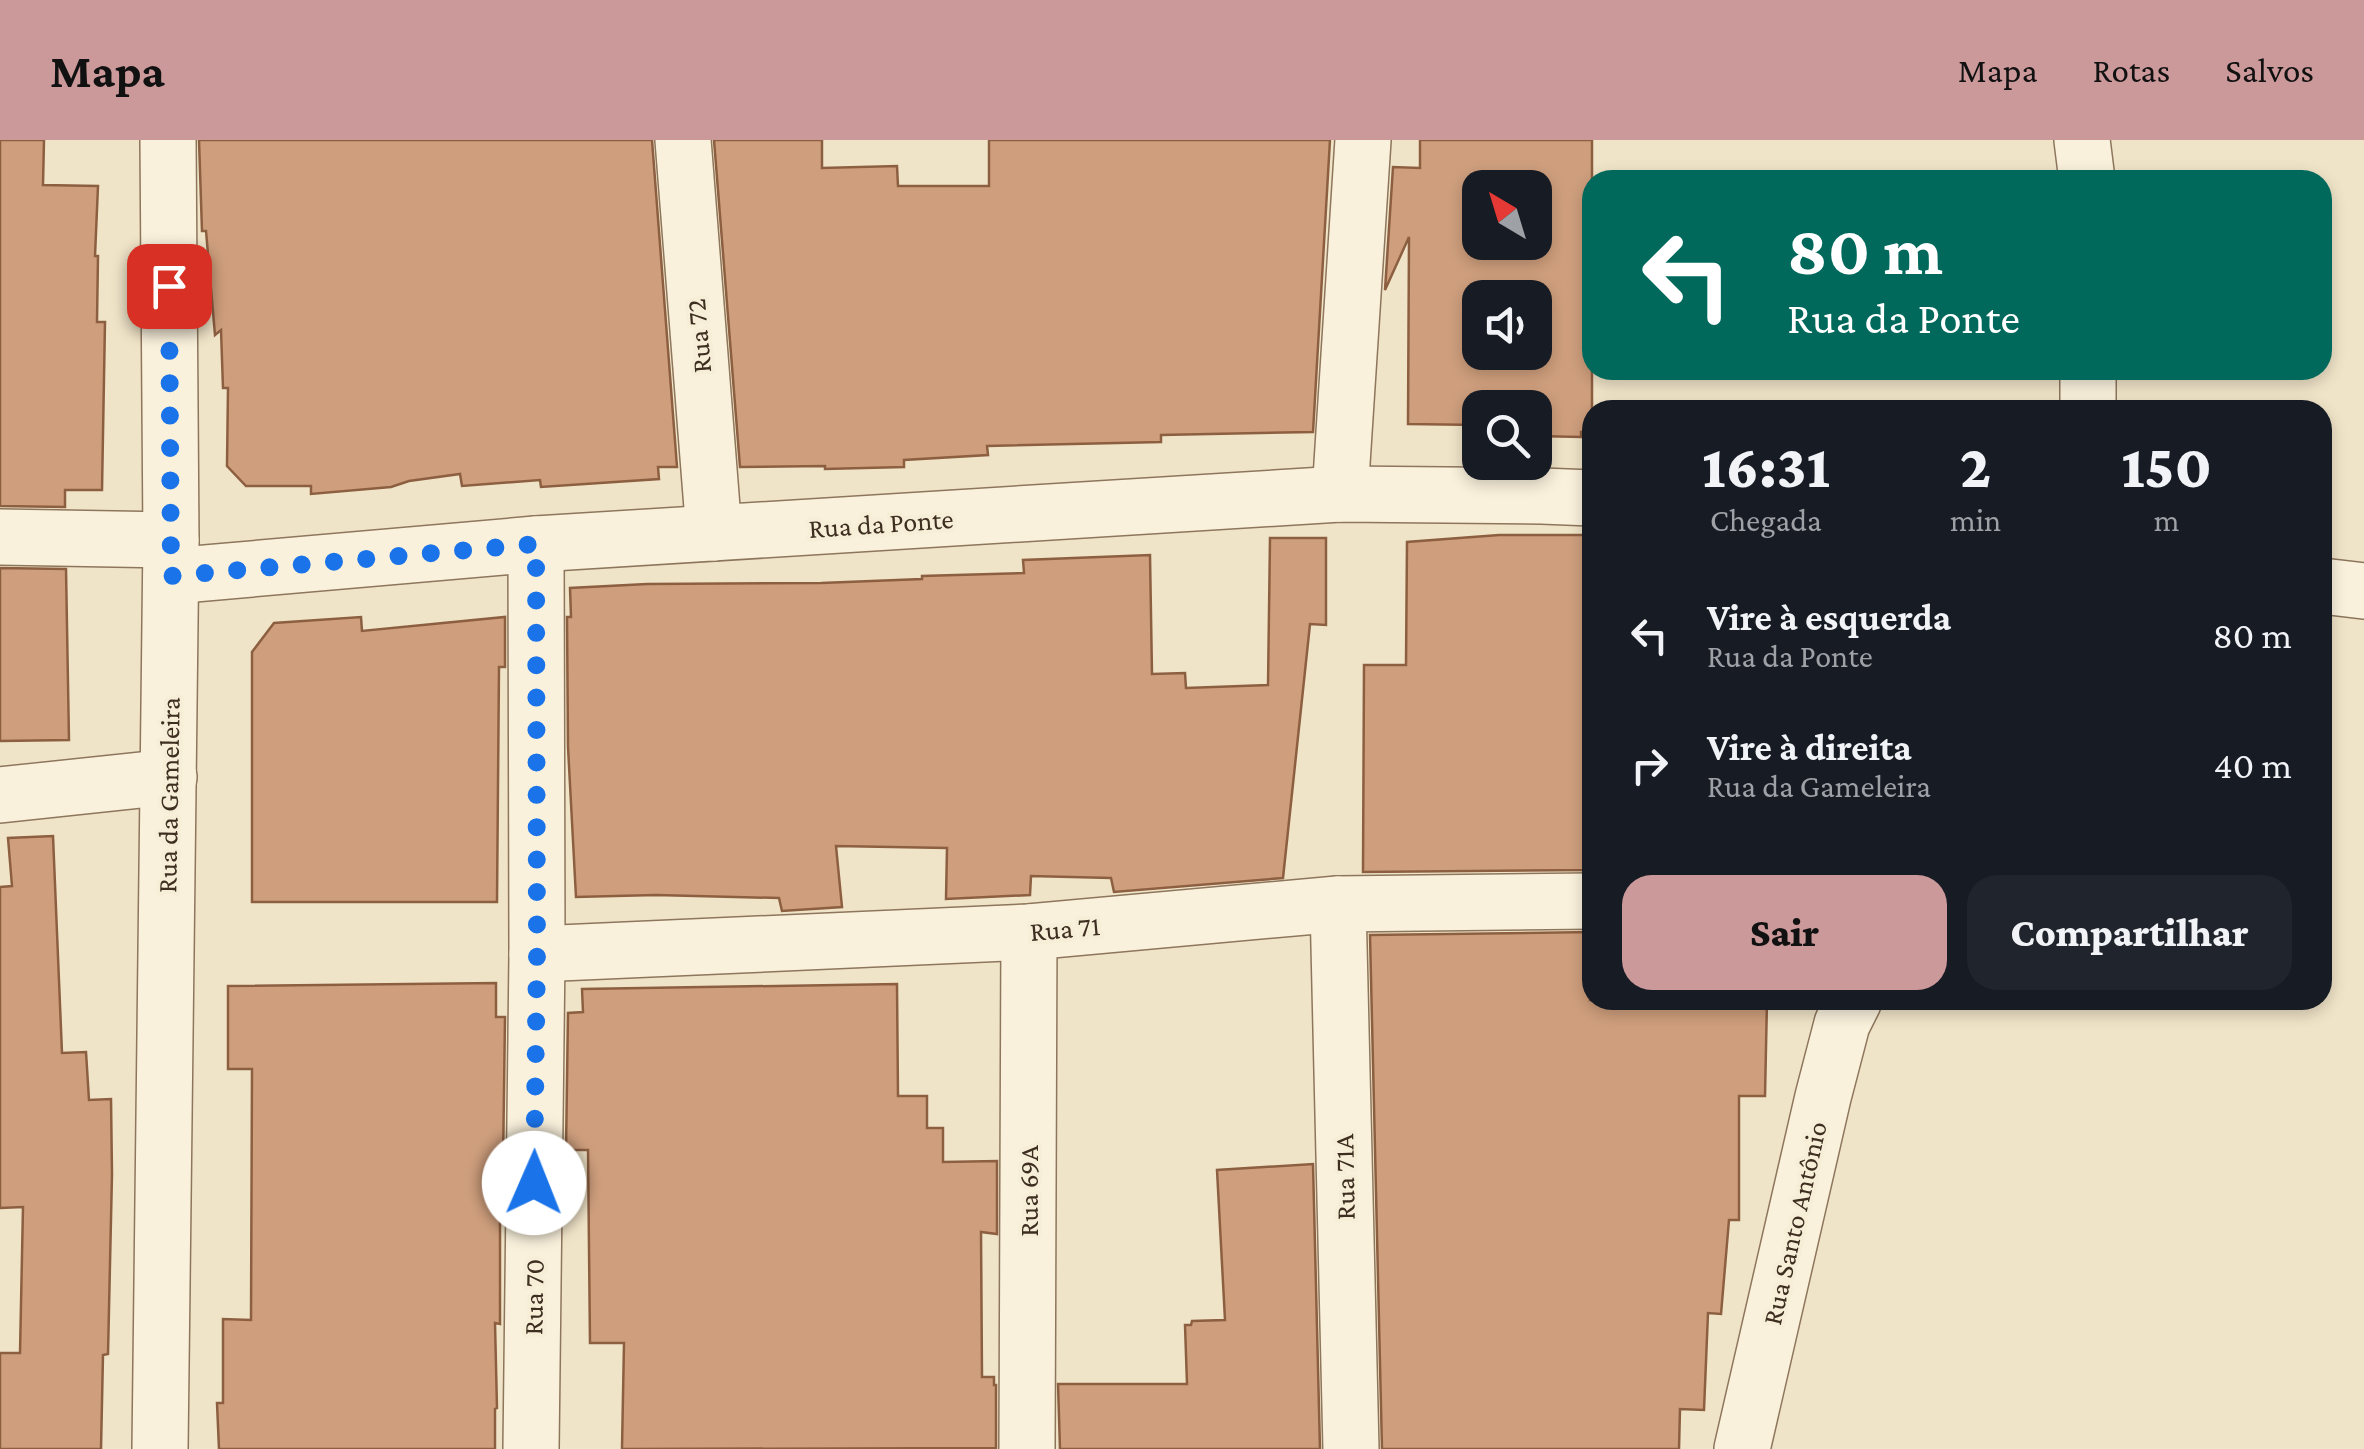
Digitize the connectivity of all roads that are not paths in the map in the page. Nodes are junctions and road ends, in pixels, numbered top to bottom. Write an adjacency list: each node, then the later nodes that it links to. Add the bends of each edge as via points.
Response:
1 (168, 140): 11 (street, Rua da Gameleira)
2 (682, 140): 8 (street, Rua 72)
3 (1363, 140): 6 (street)
4 (2082, 140): 5 (street)
5 (2086, 170)
6 (1340, 494): 7 (street, Rua da Ponte); 8 (street, Rua da Ponte)
7 (1582, 498)
8 (714, 533): 10 (street, Rua da Ponte)
9 (0, 538): 11 (street, Rua da Ponte)
10 (536, 544): 11 (street, Rua da Ponte); 19 (street, Rua 70)
11 (171, 558): 14 (street, Rua da Gameleira)
12 (2332, 587): 13 (street)
13 (2364, 590)
14 (169, 777): 15 (street); 21 (street, Rua da Gameleira)
15 (0, 795)
16 (1582, 902): 17 (street, Rua 71)
17 (1338, 904): 18 (street, Rua 71); 24 (street, Rua 71A)
18 (1028, 932): 19 (street, Rua 71); 23 (street, Rua 69A)
19 (537, 954): 22 (street, Rua 70)
20 (1849, 1010): 25 (street, Rua Santo Antônio)
21 (160, 1449)
22 (531, 1449)
23 (1027, 1449)
24 (1351, 1449)
25 (1742, 1449)

